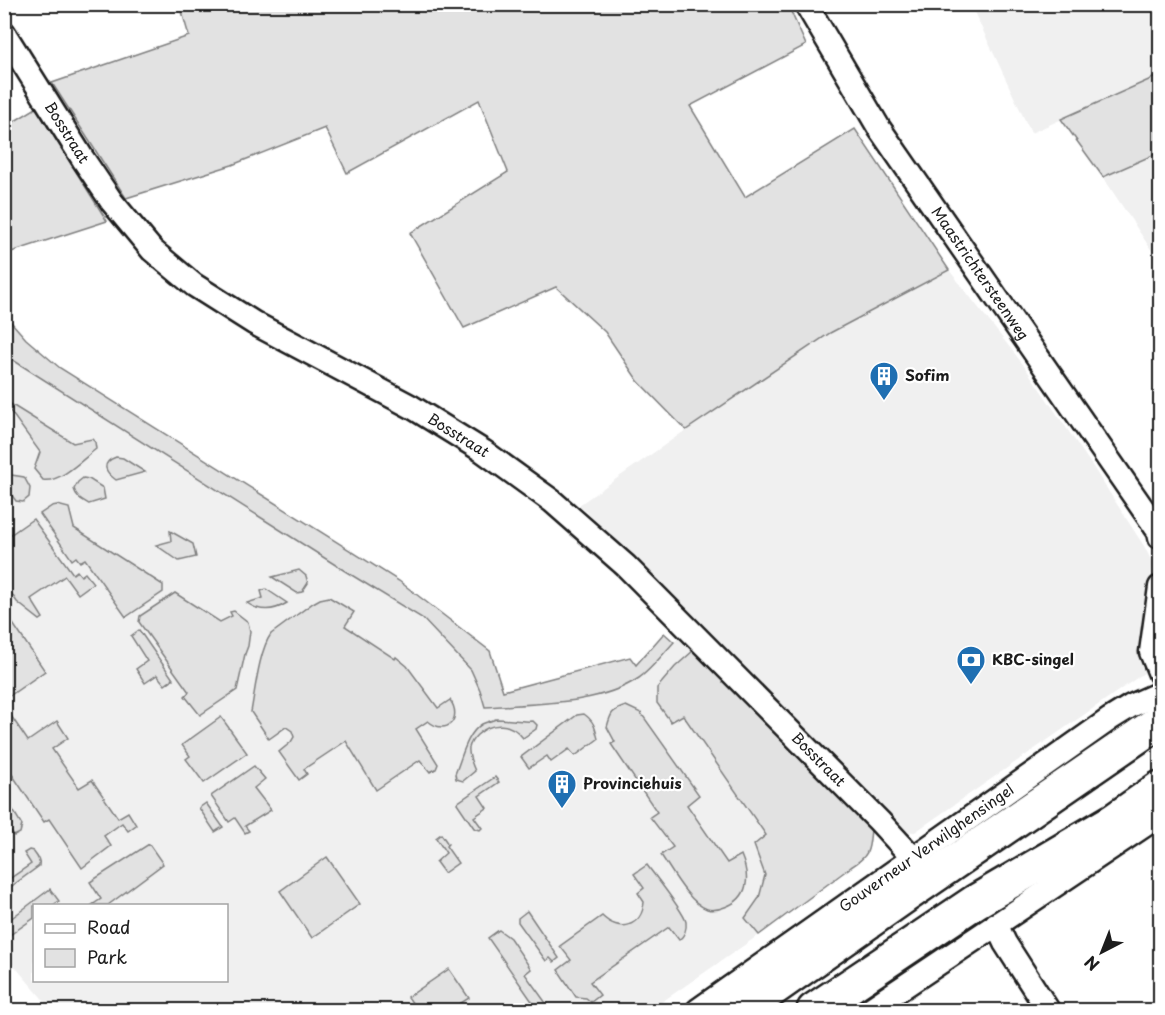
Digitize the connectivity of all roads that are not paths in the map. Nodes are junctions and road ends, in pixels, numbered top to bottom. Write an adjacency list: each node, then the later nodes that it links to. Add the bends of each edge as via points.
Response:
1 (806, 4): 3 (street, Maastrichtersteenweg, via 879,128)
2 (4, 33): 10 (street, Bosstraat, via 112,202 152,250 195,285 254,323 412,407 483,451 552,501 634,574)
3 (1160, 534)
4 (1161, 587): 5 (street, via 1151,652)
5 (1161, 674)
6 (1161, 693): 10 (street, Gouverneur Verwilghensingel, via 1110,719)
7 (1161, 721): 13 (highway, Gouverneur Verwilghensingel)
8 (1161, 788): 14 (highway, via 1113,821 975,902)
9 (1161, 815): 11 (street)
10 (914, 858): 12 (street, Gouverneur Verwilghensingel)
11 (996, 924): 15 (street); 16 (street)
12 (698, 1011)
13 (743, 1011)
14 (814, 1011)
15 (869, 1011)
16 (1048, 1011)

